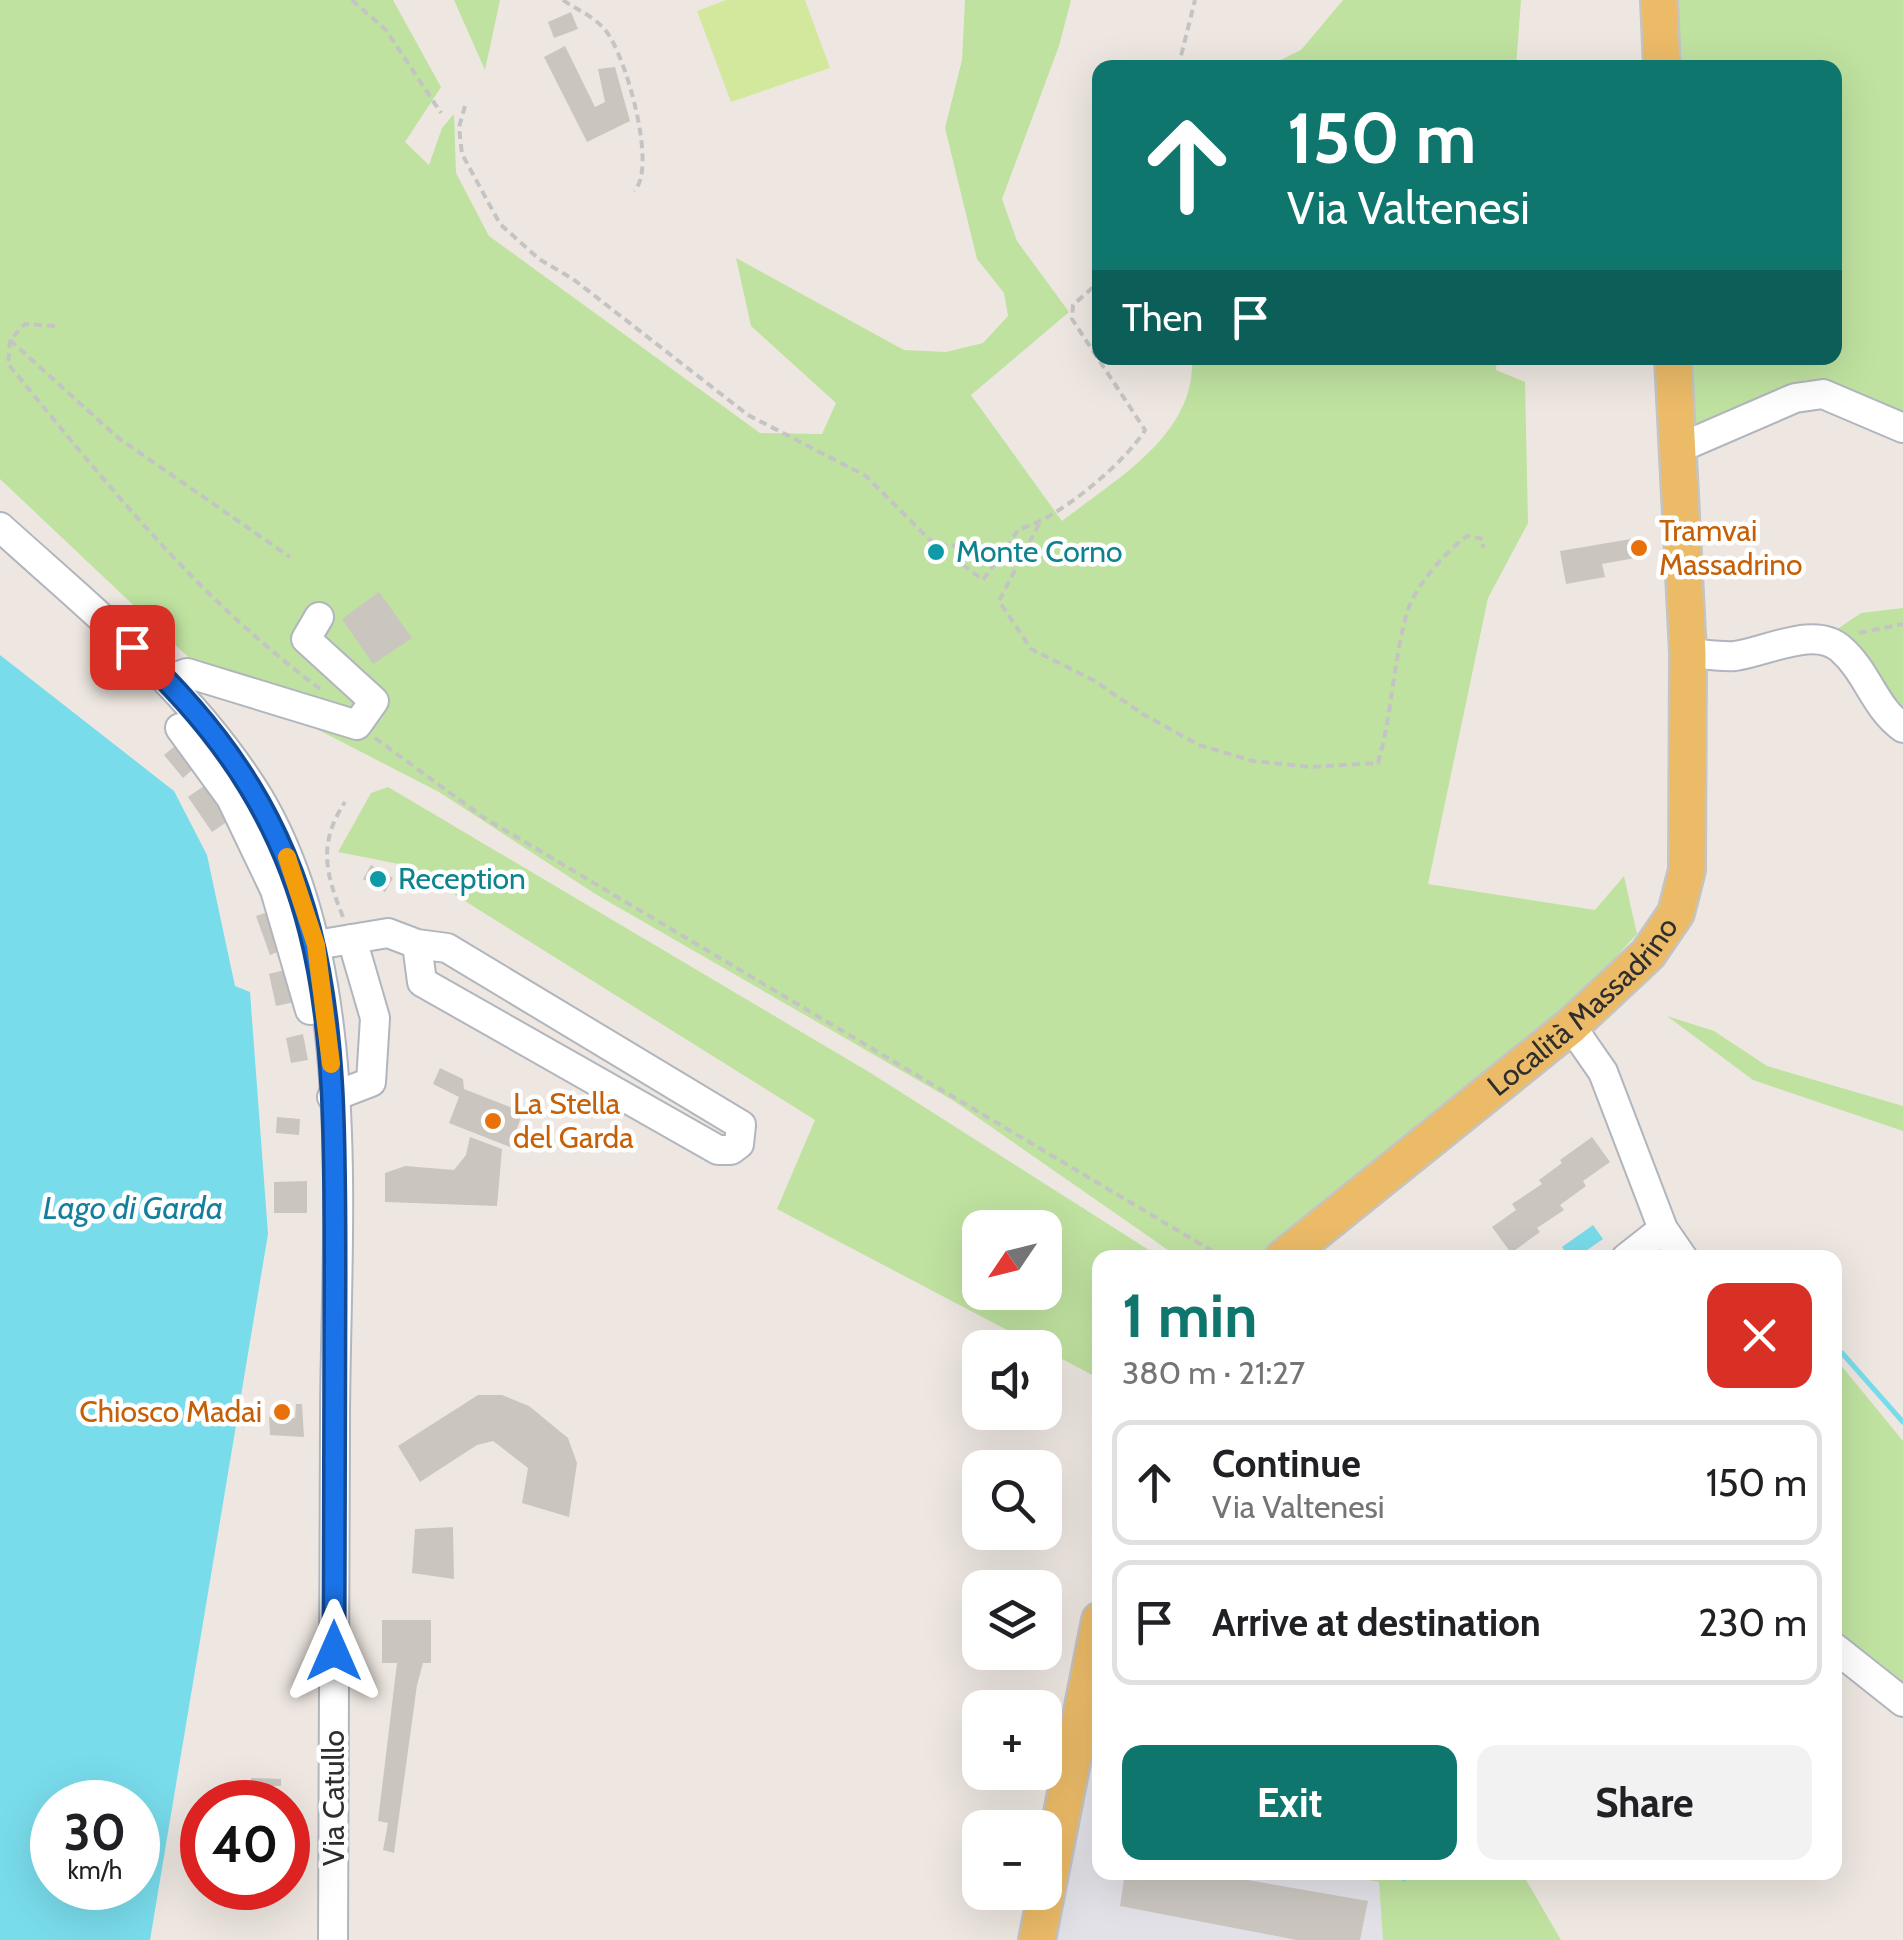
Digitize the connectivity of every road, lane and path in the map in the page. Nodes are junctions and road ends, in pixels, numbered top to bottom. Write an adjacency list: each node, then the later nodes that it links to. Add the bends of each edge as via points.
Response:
1 (352, 0): 8 (path, via 386,30)
2 (563, 0): 9 (path, via 588,12 621,62 646,157)
3 (1194, 0): 5 (path)
4 (1659, 0): 6 (main road)
5 (1179, 60)
6 (1662, 60)
7 (464, 106): 18 (path, via 462,154 500,224 722,396 866,476 934,544 959,546 963,565 983,580 1019,529)
8 (441, 113)
9 (634, 192)
10 (1092, 288): 13 (path, via 1072,305 1072,319)
11 (54, 326): 12 (path, via 26,324)
12 (10, 340): 21 (path, via 116,437); 27 (path, via 8,364 161,549 253,638 338,702)
13 (1092, 349)
14 (1102, 365): 18 (path, via 1145,430 1136,446)
15 (1675, 365): 17 (main road, Località Massadrino)
16 (1903, 428): 17 (street, via 1823,394 1795,398)
17 (1684, 443): 25 (main road, Località Massadrino)
18 (1039, 524): 20 (path, via 999,601 1031,650 1095,680 1200,745 1253,761 1311,767 1378,763 1406,613 1448,551 1467,536 1483,538)
19 (0, 526): 26 (street)
20 (1483, 548)
21 (290, 557)
22 (319, 617): 27 (street, via 306,639 374,701)
23 (1903, 624): 24 (path, via 1844,636)
24 (1836, 644): 25 (street, via 1808,640 1734,656); 29 (street, via 1858,666 1884,714)
25 (1693, 654): 34 (main road, Località Massadrino, via 1688,870 1676,912 1648,954)
26 (168, 680): 27 (street, via 188,673); 33 (street, via 212,728 259,800 284,848)
27 (344, 722): 38 (path, via 483,817)
28 (180, 728): 36 (street, via 231,798 275,890 309,997)
29 (1903, 728)
30 (346, 802): 31 (path, via 328,828 326,852)
31 (352, 940): 32 (street, via 388,933); 33 (street); 35 (street, via 374,1018 371,1082)
32 (417, 944): 32 (street, via 447,948 709,1104 740,1125 740,1144 718,1150 422,982)
33 (316, 945): 35 (street)
34 (1571, 1026): 37 (street, via 1603,1072); 39 (main road, Località Massadrino)
35 (332, 1098): 36 (street)
36 (328, 1136): 45 (street, Via Catullo)
37 (1662, 1229): 40 (street); 41 (street)
38 (1211, 1250)
39 (1293, 1250)
40 (1636, 1250)
41 (1677, 1250)
42 (1842, 1654): 44 (street)
43 (1092, 1662): 46 (main road)
44 (1903, 1702)
45 (334, 1940)
46 (1037, 1940)

